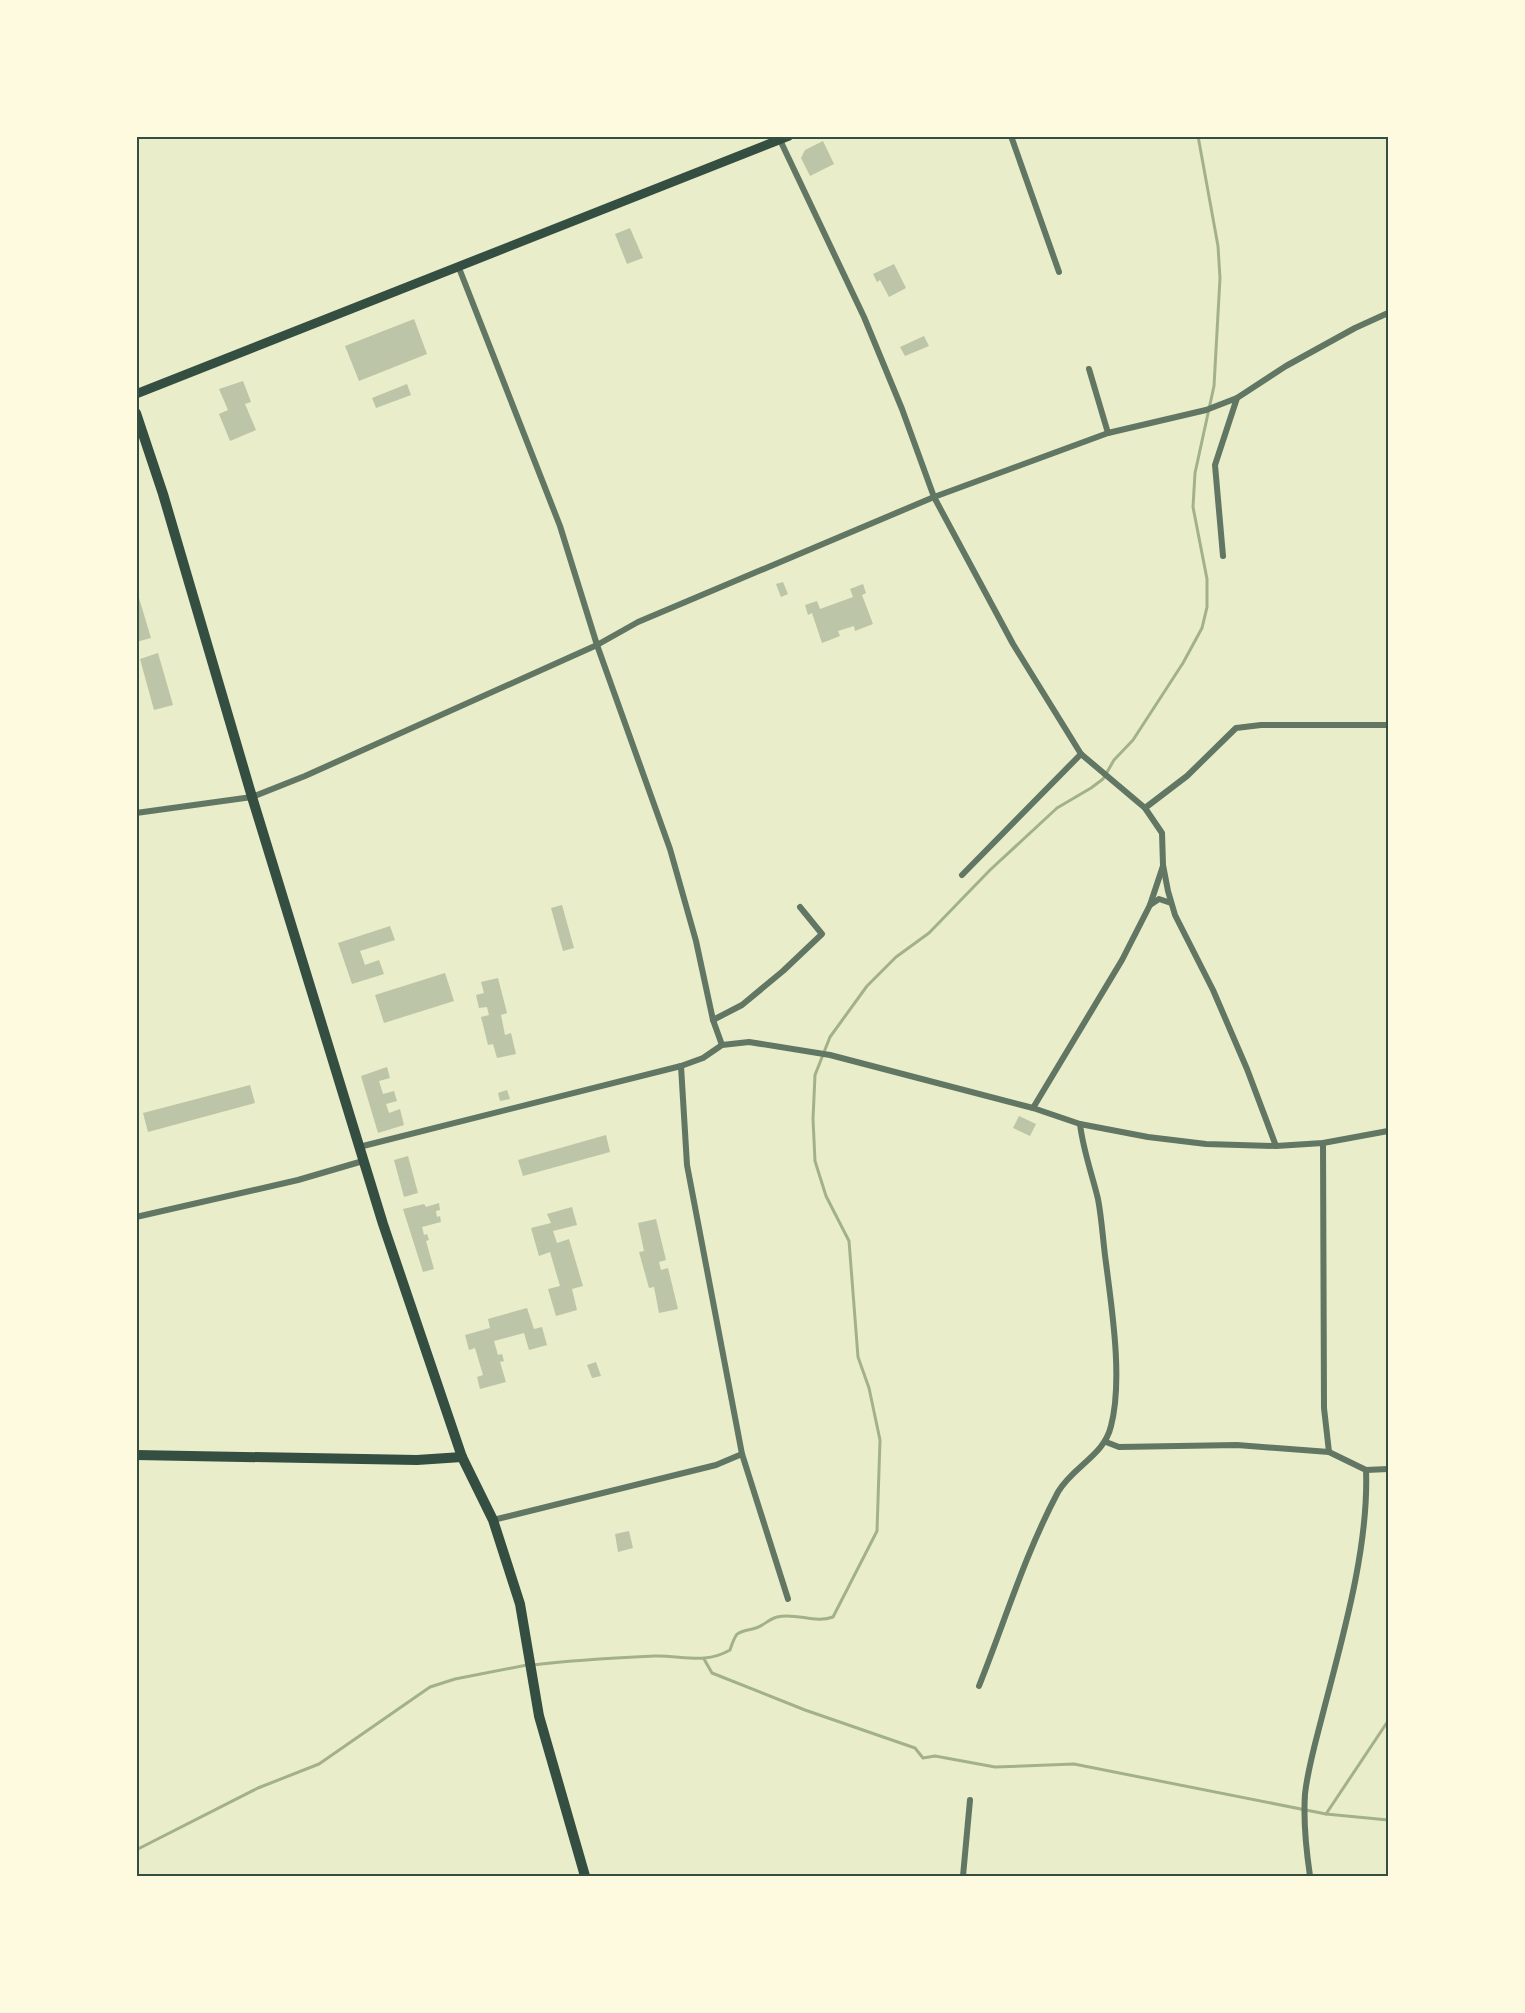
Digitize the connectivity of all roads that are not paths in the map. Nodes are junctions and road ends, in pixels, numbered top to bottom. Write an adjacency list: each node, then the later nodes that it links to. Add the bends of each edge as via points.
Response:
1 (1011, 136): 4 (street)
2 (784, 138): 3 (main road); 11 (street, via 864,317)
3 (459, 268): 7 (main road); 13 (street, via 556,516)
4 (1059, 272)
5 (1389, 313): 8 (street, via 1286,366)
6 (1089, 369): 10 (street)
7 (136, 394)
8 (1237, 398): 10 (street, via 1206,410); 12 (street, via 1215,465)
9 (136, 413): 16 (main road, via 167,505)
10 (1108, 433): 11 (street)
11 (934, 497): 13 (street, via 638,622); 15 (street, via 1013,644)
12 (1223, 556)
13 (597, 645): 16 (street); 24 (street, via 670,849)
14 (1389, 725): 17 (street, via 1236,728 1187,776)
15 (1081, 754): 17 (street); 20 (street)
16 (252, 797): 18 (street); 32 (main road)
17 (1145, 808): 19 (street, via 1162,833)
18 (136, 813)
19 (1163, 865): 21 (street); 22 (street)
20 (962, 875)
21 (1171, 903): 22 (street, via 1159,899); 31 (street, via 1213,990)
22 (1150, 905): 27 (street, via 1122,960)
23 (801, 907): 24 (street, via 822,934 742,1005)
24 (713, 1020): 25 (street)
25 (722, 1045): 26 (street); 27 (street, via 749,1042 818,1053)
26 (681, 1066): 32 (street); 37 (street, via 687,1165)
27 (1033, 1108): 28 (street)
28 (1080, 1124): 31 (street, via 1206,1144); 35 (street, via 1098,1201 1113,1321 1116,1396)
29 (1389, 1131): 30 (street)
30 (1323, 1143): 31 (street); 36 (street, via 1324,1408)
31 (1276, 1146)
32 (359, 1147): 33 (main road)
33 (363, 1161): 34 (street); 39 (main road)
34 (136, 1217)
35 (1106, 1442): 36 (street, via 1119,1447 1238,1445); 44 (street, via 1065,1481 1036,1534)
36 (1329, 1452): 41 (street)
37 (742, 1454): 42 (street, via 716,1465); 43 (street)
38 (136, 1455): 39 (main road, via 417,1460)
39 (462, 1457): 42 (main road)
40 (1389, 1469): 41 (street)
41 (1366, 1470): 48 (street, via 1357,1564 1305,1793 1304,1837)
42 (493, 1520): 46 (main road, via 520,1604 539,1716)
43 (788, 1599)
44 (979, 1686)
45 (970, 1800): 47 (street)
46 (585, 1876)
47 (963, 1876)
48 (1310, 1876)

